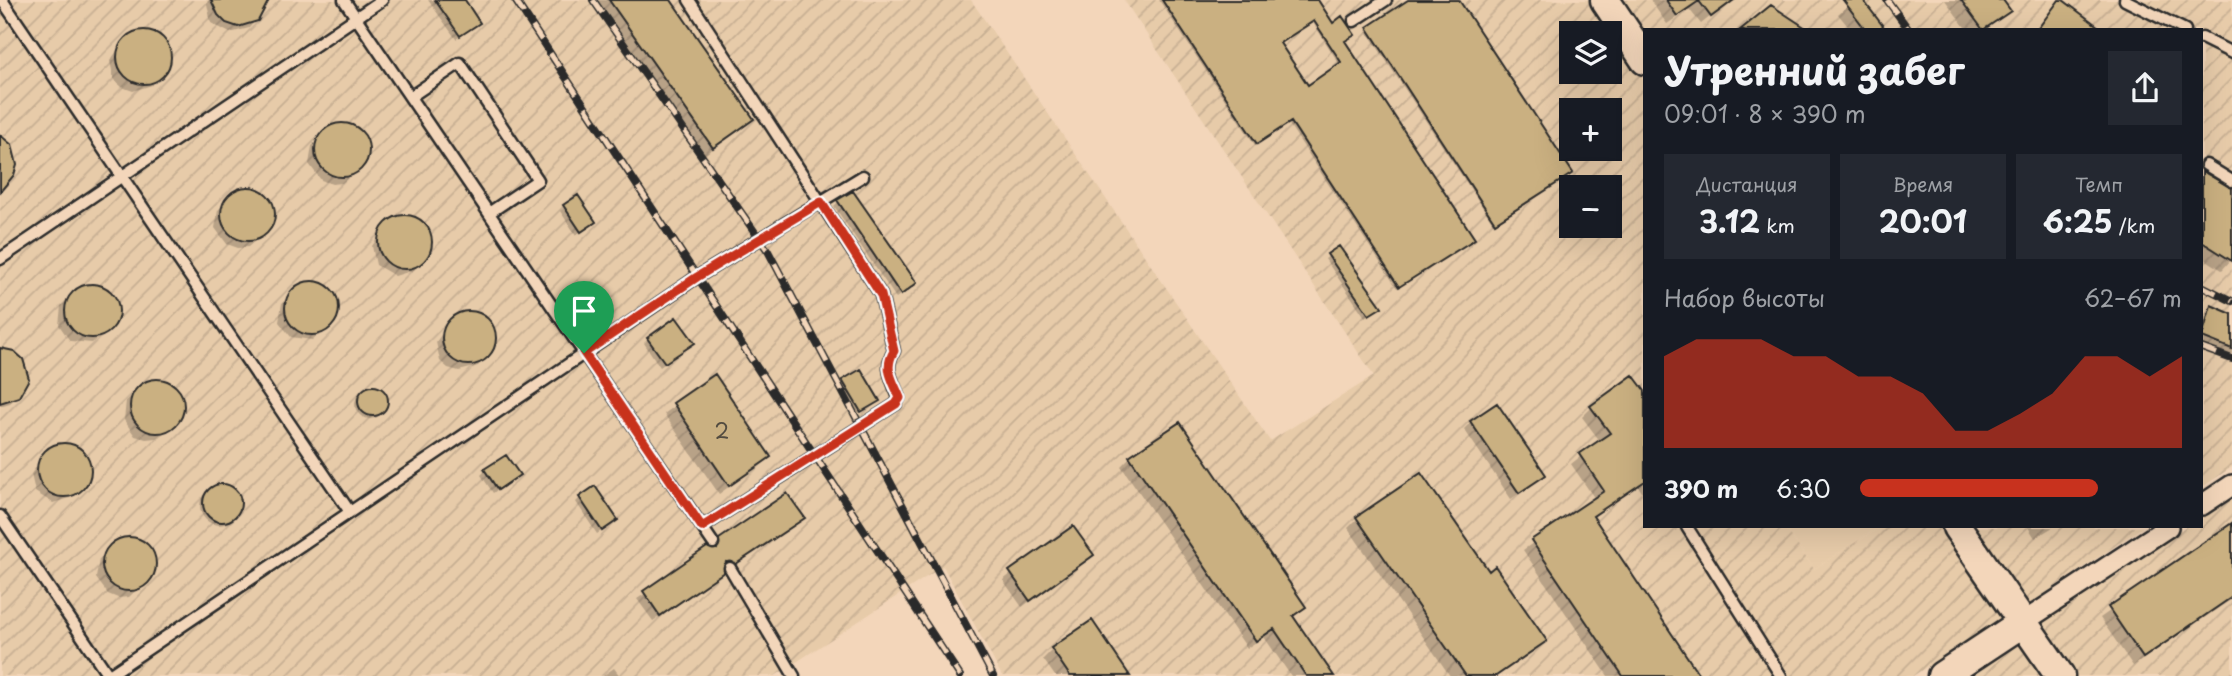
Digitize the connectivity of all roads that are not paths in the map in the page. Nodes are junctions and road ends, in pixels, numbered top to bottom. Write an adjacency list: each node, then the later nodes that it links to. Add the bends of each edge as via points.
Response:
1 (2, 0): 16 (lane)
2 (344, 0): 8 (lane)
3 (382, 0): 8 (lane)
4 (689, 0): 19 (lane)
5 (1385, 0): 9 (lane)
6 (1605, 0): 13 (street)
7 (2125, 0): 10 (lane)
8 (356, 18): 14 (lane); 16 (lane)
9 (1354, 21)
10 (2181, 28)
11 (2203, 38): 12 (lane)
12 (2232, 53)
13 (1643, 57)
14 (410, 97): 20 (lane); 20 (lane, via 460,63 538,180)
15 (2206, 165): 18 (lane)
16 (122, 176): 21 (lane); 25 (lane)
17 (863, 176): 19 (lane)
18 (2232, 181)
19 (821, 202): 22 (lane); 27 (lane, via 881,295 894,351 888,370 900,398)
20 (489, 213): 22 (lane)
21 (0, 259)
22 (584, 353): 25 (lane); 27 (lane)
23 (2232, 485): 24 (street)
24 (2203, 504)
25 (350, 512): 34 (lane)
26 (0, 516): 34 (lane)
27 (702, 527): 31 (lane)
28 (1688, 528): 36 (lane)
29 (1958, 528): 33 (street)
30 (2166, 528): 33 (street)
31 (713, 543)
32 (730, 568): 35 (lane)
33 (2022, 623): 37 (street); 38 (street)
34 (108, 676)
35 (793, 676)
36 (1781, 676)
37 (1942, 676)
38 (2060, 676)

